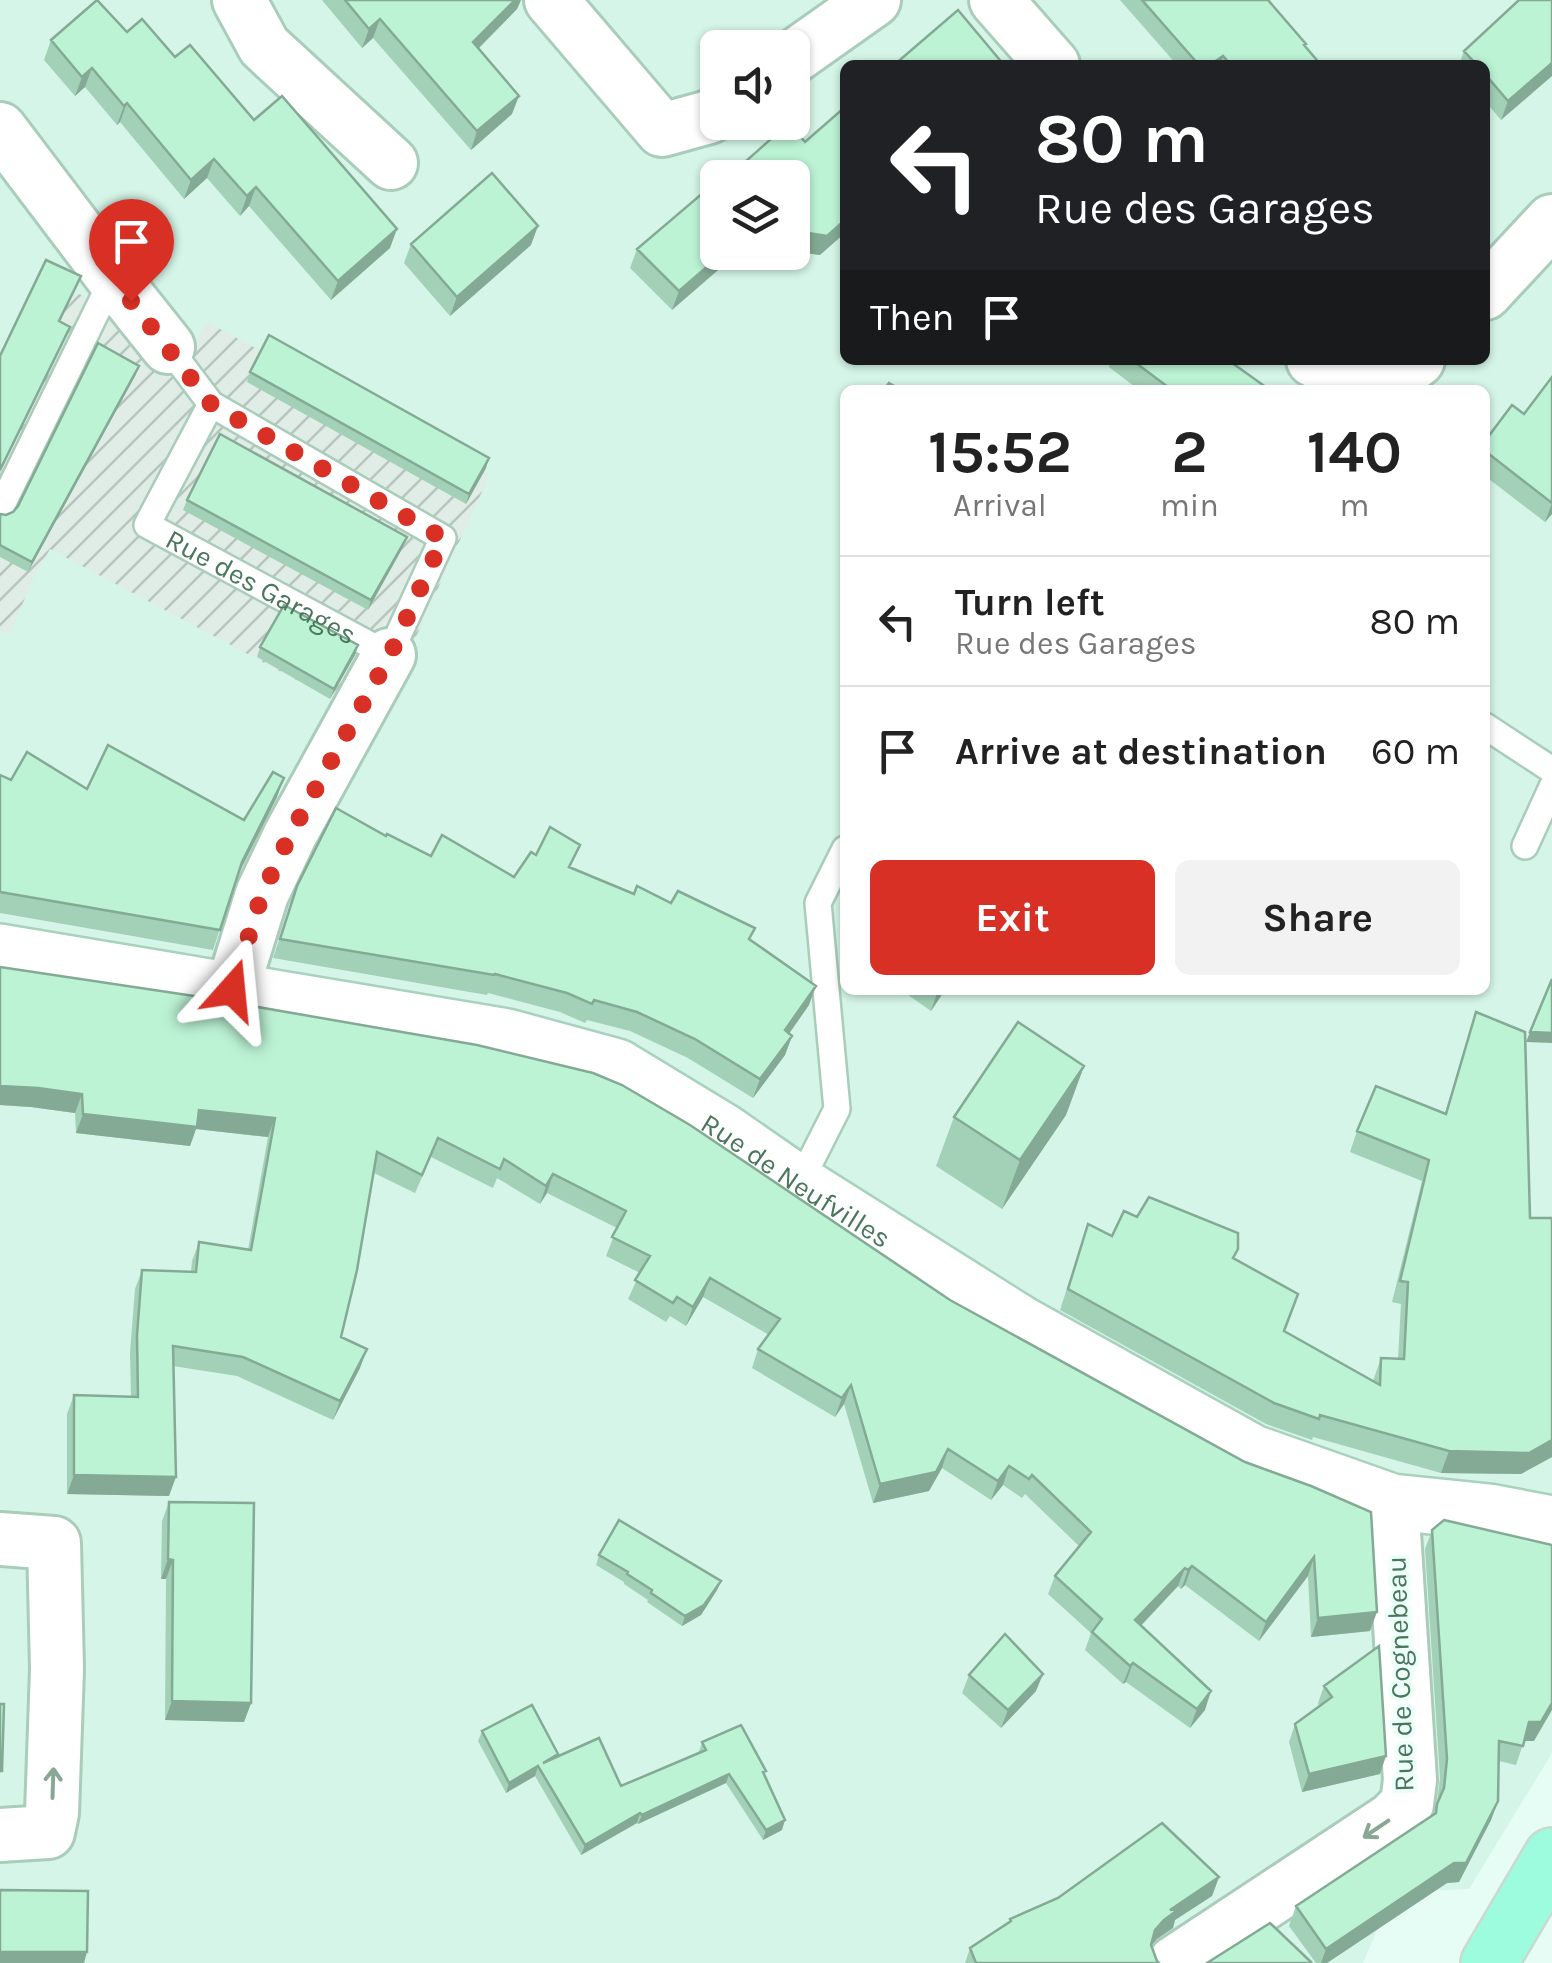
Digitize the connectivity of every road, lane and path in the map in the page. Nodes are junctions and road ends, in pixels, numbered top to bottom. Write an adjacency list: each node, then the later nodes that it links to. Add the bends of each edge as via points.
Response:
1 (240, 0): 9 (street, via 264,46)
2 (551, 0): 7 (street, via 662,130)
3 (874, 0): 5 (street)
4 (996, 0): 6 (street)
5 (810, 45)
6 (1049, 60)
7 (700, 120)
8 (0, 129): 11 (street, Rue des Garages)
9 (391, 163)
10 (1552, 221): 12 (street)
11 (112, 278): 13 (street, Rue des Garages); 19 (lane)
12 (1490, 287)
13 (168, 347): 18 (lane, Rue des Garages)
14 (1323, 365): 16 (street)
15 (1411, 365): 17 (street)
16 (1364, 385)
17 (1381, 385)
18 (211, 404): 20 (lane, Rue des Garages, via 443,538); 20 (lane, Rue des Garages, via 147,525)
19 (0, 509)
20 (390, 655): 27 (street, Rue des Garages, via 262,894)
21 (1490, 729): 22 (lane)
22 (1552, 770)
23 (1552, 786): 24 (lane)
24 (1525, 846)
25 (840, 858): 28 (lane, via 818,903 837,1109)
26 (0, 952): 27 (main road, Rue de Neufvilles)
27 (232, 990): 28 (main road, Rue de Neufvilles, via 507,1037 616,1067)
28 (798, 1184): 29 (main road, Rue de Neufvilles, via 1021,1324 1253,1453)
29 (1392, 1502): 30 (main road, Rue de Neufvilles); 34 (street, Rue de Cognebeau, one-way to 34, via 1407,1804)
30 (1552, 1524)
31 (0, 1540): 32 (street, one-way to 31, via 48,1832 57,1669 54,1543)
32 (0, 1835)
33 (1552, 1856): 35 (main road)
34 (1174, 1963)
35 (1490, 1963)

